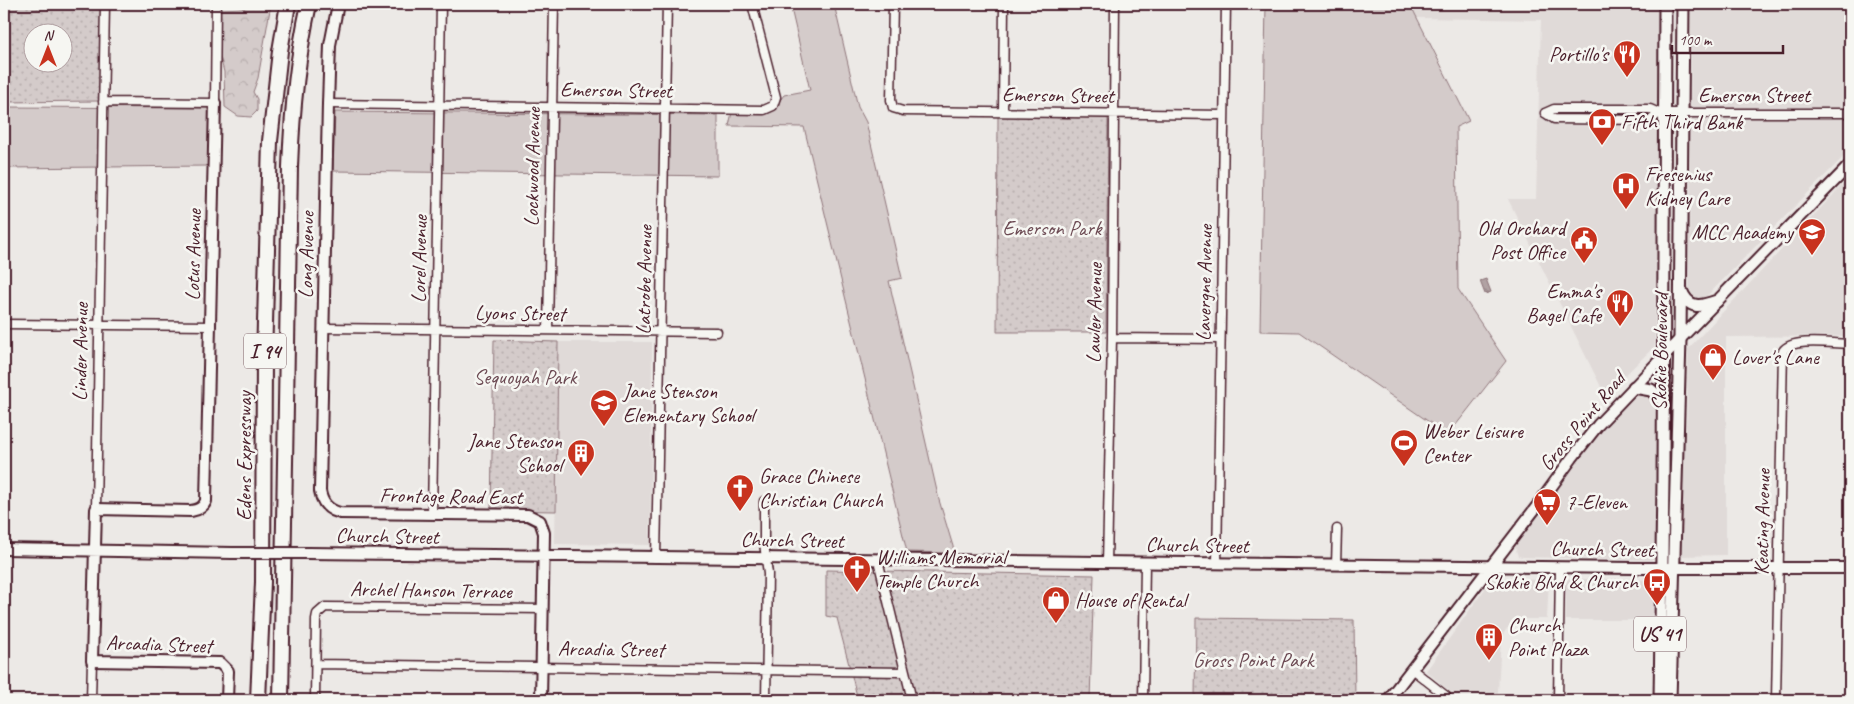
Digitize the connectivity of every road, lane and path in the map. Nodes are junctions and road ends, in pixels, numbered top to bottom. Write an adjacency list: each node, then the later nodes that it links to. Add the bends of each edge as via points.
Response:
1 (105, 4): 16 (street, Linder Avenue)
2 (216, 4): 17 (street, Lotus Avenue)
3 (288, 4): 76 (highway, Edens Expressway / I 94, via 270,141)
4 (309, 4): 77 (highway, Edens Expressway / I 94, via 295,91 290,167)
5 (338, 4): 18 (street, Long Avenue, via 330,45)
6 (441, 4): 19 (street, Lorel Avenue)
7 (554, 4): 20 (street, Lockwood Avenue)
8 (667, 4): 21 (street, Latrobe Avenue)
9 (752, 4): 21 (street, Emerson Street, via 776,98 773,106 764,110)
10 (892, 4): 22 (street, Emerson Street, via 893,108 903,112)
11 (1004, 4): 22 (street)
12 (1116, 4): 23 (street, Lawler Avenue)
13 (1226, 4): 27 (street, Lavergne Avenue)
14 (1665, 4): 24 (main road, Skokie Boulevard / US 41)
15 (1683, 4): 25 (main road, Skokie Boulevard / US 41)
16 (103, 102): 17 (street); 32 (street, Linder Avenue)
17 (215, 103): 33 (street, Lotus Avenue)
18 (328, 104): 19 (street, Emerson Street); 34 (street, Long Avenue)
19 (439, 105): 20 (street, Emerson Street); 35 (street, Lorel Avenue)
20 (552, 107): 21 (street, Emerson Street); 36 (street, Lockwood Avenue)
21 (665, 108): 37 (street, Latrobe Avenue)
22 (1003, 112): 23 (street, Emerson Street)
23 (1114, 113): 27 (street, Emerson Street); 39 (street, Lawler Avenue)
24 (1662, 113): 24 (street, Emerson Street, via 1650,109 1554,109 1545,113 1554,119 1628,120 1651,120); 25 (street, Emerson Street); 43 (main road, Skokie Boulevard / US 41)
25 (1683, 113): 26 (street, Emerson Street); 29 (main road, Skokie Boulevard / US 41)
26 (1850, 113)
27 (1224, 115): 40 (street, Lavergne Avenue)
28 (1850, 165): 30 (street, Gross Point Road)
29 (1680, 289): 30 (main road, via 1684,298 1693,305); 41 (main road, Skokie Boulevard / US 41)
30 (1717, 301): 41 (street, Gross Point Road)
31 (4, 324): 32 (street)
32 (99, 325): 33 (street); 48 (street, Linder Avenue)
33 (211, 326): 48 (street, Lotus Avenue, via 207,496 204,506 191,511)
34 (324, 328): 35 (street, Lyons Street); 47 (street, Long Avenue, via 320,491)
35 (435, 329): 36 (street, Lyons Street); 49 (street, Lorel Avenue)
36 (548, 330): 37 (street, Lyons Street)
37 (661, 332): 38 (street, Lyons Street); 54 (street, Latrobe Avenue)
38 (717, 332)
39 (1112, 338): 40 (street); 57 (street, Lawler Avenue)
40 (1220, 339): 59 (street, Lavergne Avenue)
41 (1680, 339): 43 (street, Gross Point Road); 66 (main road, Skokie Boulevard / US 41)
42 (1850, 344): 63 (street, Keating Avenue, via 1797,343 1786,346 1783,351)
43 (1664, 356): 44 (street, Gross Point Road); 45 (main road, Skokie Boulevard / US 41)
44 (1634, 387): 45 (main road, via 1651,390); 61 (street, Gross Point Road, via 1598,425)
45 (1663, 401): 65 (main road, Skokie Boulevard / US 41)
46 (764, 501): 55 (street)
47 (326, 506): 49 (street, Frontage Road East, via 340,514)
48 (96, 509): 52 (street, Linder Avenue)
49 (432, 514): 53 (street, Frontage Road East, via 528,515 543,526)
50 (1337, 529): 60 (street)
51 (4, 549): 52 (street, Church Street)
52 (95, 550): 53 (street, Church Street, bridge); 68 (street, Linder Avenue)
53 (544, 556): 54 (street, Church Street); 67 (street)
54 (656, 558): 55 (street, Church Street)
55 (766, 559): 56 (street, Church Street); 71 (street)
56 (878, 560): 57 (street, Church Street); 73 (street)
57 (1107, 563): 58 (street, Church Street)
58 (1145, 563): 59 (street, Church Street); 82 (street)
59 (1217, 564): 60 (street, Church Street)
60 (1336, 565): 61 (street, Church Street)
61 (1490, 567): 62 (street, Church Street); 72 (street, Gross Point Road)
62 (1560, 568): 65 (street, Church Street); 85 (street)
63 (1779, 568): 64 (street, Church Street); 66 (street, Church Street); 88 (street, Keating Avenue)
64 (1850, 568)
65 (1661, 569): 66 (street, Church Street); 86 (main road, Skokie Boulevard / US 41)
66 (1673, 569): 87 (main road, Skokie Boulevard / US 41)
67 (543, 610): 69 (street, Archel Hanson Terrace, via 330,606 317,614); 70 (street)
68 (92, 662): 74 (street, Linder Avenue); 75 (street, Arcadia Street, via 214,662 225,667)
69 (316, 664): 70 (street, Arcadia Street); 78 (street)
70 (542, 667): 71 (street, Arcadia Street); 79 (street)
71 (766, 670): 73 (street, Arcadia Street); 80 (street)
72 (1413, 670): 83 (street, Gross Point Road); 84 (street)
73 (905, 672): 81 (street)
74 (91, 700)
75 (227, 700)
76 (258, 700)
77 (281, 700)
78 (316, 700)
79 (541, 700)
80 (766, 700)
81 (912, 700)
82 (1143, 700)
83 (1388, 700)
84 (1447, 700)
85 (1558, 700)
86 (1660, 700)
87 (1670, 700)
88 (1776, 700)

